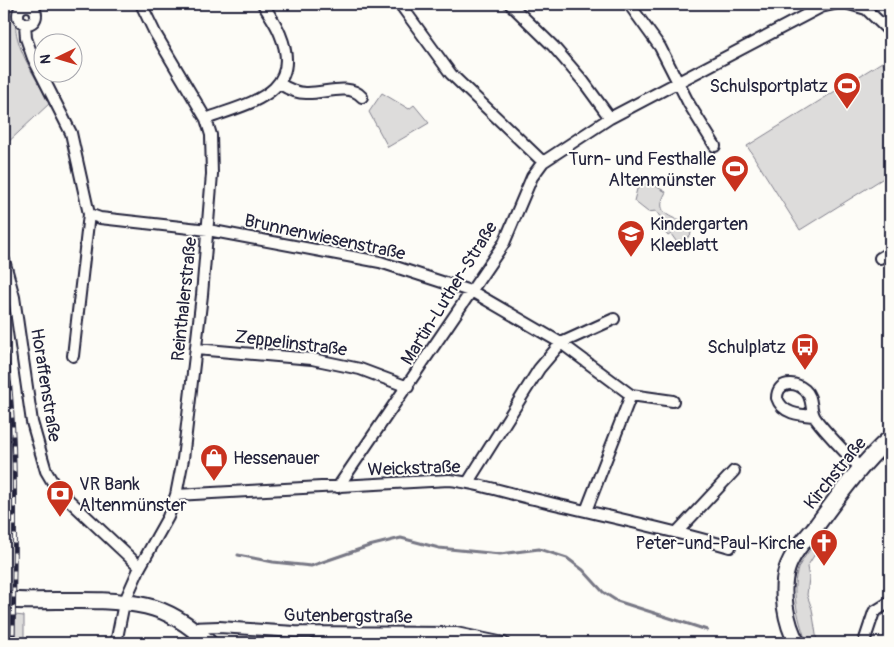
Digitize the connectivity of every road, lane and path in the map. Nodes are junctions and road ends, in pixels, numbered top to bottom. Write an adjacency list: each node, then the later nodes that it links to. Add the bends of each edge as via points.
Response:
1 (141, 4): 15 (street, Reinthalerstraße)
2 (262, 4): 12 (street, via 280,34 284,50)
3 (400, 4): 17 (street, via 451,74)
4 (510, 4): 14 (street, via 577,74)
5 (629, 4): 11 (street, via 660,47)
6 (834, 4): 8 (street, Martin-Luther-Straße)
7 (849, 4): 10 (street, via 866,9)
8 (820, 5): 11 (street, Martin-Luther-Straße)
9 (25, 24): 18 (street, via 33,58 70,132)
10 (890, 32)
11 (678, 82): 14 (street, Martin-Luther-Straße); 16 (street)
12 (280, 84): 13 (street, via 305,94 348,90 357,91); 15 (street, via 250,103)
13 (362, 97)
14 (610, 118): 17 (street, Martin-Luther-Straße)
15 (206, 119): 19 (street, Reinthalerstraße, via 213,154)
16 (715, 146)
17 (544, 162): 23 (street, Martin-Luther-Straße, via 532,177 504,243)
18 (89, 214): 19 (street, Brunnenwiesenstraße); 27 (street)
19 (208, 230): 23 (street, Brunnenwiesenstraße, via 380,262); 26 (street, Reinthalerstraße)
20 (890, 252): 21 (street)
21 (880, 258)
22 (4, 260): 41 (street, Horaffenstraße, via 14,297 32,422 46,471 56,488)
23 (472, 292): 25 (street, Brunnenwiesenstraße); 28 (street, Martin-Luther-Straße)
24 (614, 320): 25 (street)
25 (561, 343): 29 (street, Brunnenwiesenstraße); 35 (street, via 539,368)
26 (196, 349): 28 (street, Zeppelinstraße, via 312,359 360,369); 37 (street, Reinthalerstraße)
27 (73, 356)
28 (408, 386): 36 (street, Martin-Luther-Straße)
29 (631, 395): 30 (street, Brunnenwiesenstraße); 38 (street)
30 (673, 401)
31 (814, 416): 33 (street)
32 (890, 438): 33 (street, Kirchstraße)
33 (861, 469): 50 (street, Kirchstraße, via 796,552 787,570 784,597)
34 (734, 471): 39 (street)
35 (468, 482): 36 (street, Weickstraße, via 449,480); 38 (street, Weickstraße)
36 (338, 487): 37 (street, Weickstraße)
37 (176, 495): 41 (street, Reinthalerstraße, via 168,517)
38 (586, 511): 39 (street, Weickstraße)
39 (678, 531): 40 (street, Weickstraße)
40 (730, 546)
41 (140, 567): 44 (street, Reinthalerstraße)
42 (4, 600): 44 (street)
43 (890, 602): 46 (street, via 874,612)
44 (124, 603): 45 (street, via 148,606); 47 (street, Reinthalerstraße)
45 (190, 628): 48 (street); 49 (street, Gutenbergstraße, via 456,633)
46 (863, 642)
47 (116, 643)
48 (209, 643)
49 (504, 643)
50 (797, 643)

